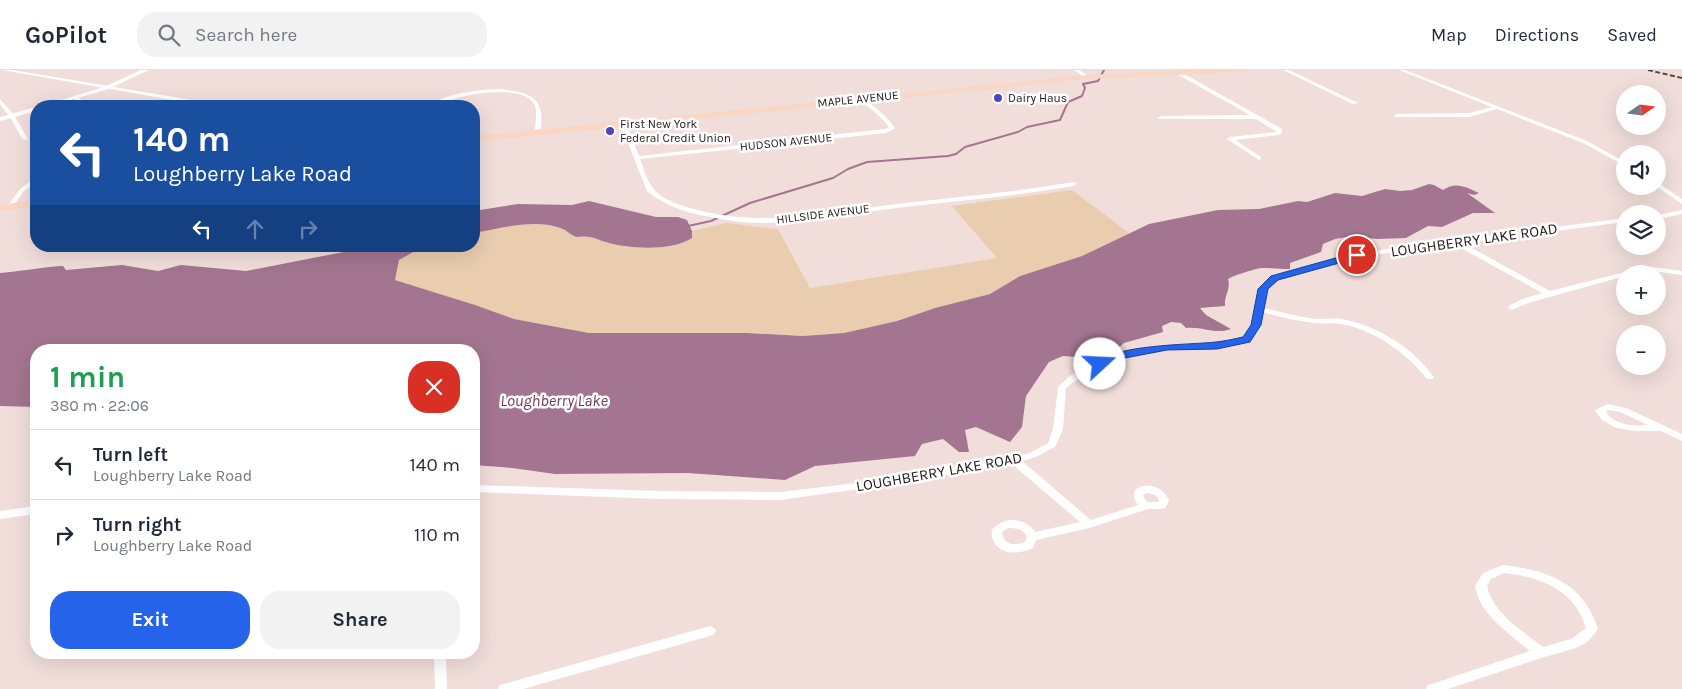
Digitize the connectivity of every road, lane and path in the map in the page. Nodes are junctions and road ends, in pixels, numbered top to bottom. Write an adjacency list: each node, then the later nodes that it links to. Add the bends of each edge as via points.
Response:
1 (4, 70): 9 (street)
2 (35, 70): 9 (street)
3 (146, 70): 11 (street)
4 (1076, 70): 10 (street)
5 (1244, 70): 8 (main road, MAPLE AVENUE)
6 (1285, 70): 19 (street)
7 (1401, 70): 20 (street)
8 (1177, 72): 10 (main road, MAPLE AVENUE); 23 (street)
9 (26, 74): 11 (street)
10 (1088, 77): 13 (main road, MAPLE AVENUE)
11 (106, 88): 12 (street); 16 (street)
12 (76, 97): 14 (street); 15 (street)
13 (862, 98): 27 (main road, MAPLE AVENUE); 31 (street, HUDSON AVENUE, via 892,128)
14 (65, 100)
15 (79, 100)
16 (179, 100)
17 (445, 100): 28 (street, via 470,93 519,94 536,102)
18 (0, 101): 22 (street)
19 (1355, 103)
20 (1499, 108): 24 (street, via 1469,115); 33 (street, via 1596,147)
21 (30, 111): 22 (street)
22 (12, 116): 26 (street); 30 (street)
23 (1256, 116): 25 (street); 32 (street, via 1280,132 1230,139)
24 (1397, 116)
25 (1161, 118)
26 (0, 119)
27 (623, 123): 28 (main road, MAPLE AVENUE); 31 (street, HILLSIDE AVENUE)
28 (538, 131): 29 (main road, MAPLE AVENUE)
29 (480, 137)
30 (25, 139)
31 (637, 158): 41 (street, HILLSIDE AVENUE, via 649,190 662,200 691,210)
32 (1259, 158)
33 (1616, 159)
34 (30, 184): 39 (street)
35 (1074, 184): 41 (street, HILLSIDE AVENUE, via 783,220 759,221)
36 (1666, 191): 37 (street)
37 (1682, 202)
38 (30, 204): 39 (main road)
39 (5, 208)
40 (1682, 212): 43 (street)
41 (726, 216)
42 (1666, 216): 43 (street)
43 (1670, 216): 45 (street)
44 (1616, 221): 46 (street, LOUGHBERRY LAKE ROAD)
45 (1682, 222)
46 (1457, 243): 50 (street); 52 (street, LOUGHBERRY LAKE ROAD, via 1357,255 1274,278 1263,289)
47 (1666, 271): 48 (street)
48 (1682, 273)
49 (1616, 277): 50 (street)
50 (1549, 294): 51 (street)
51 (1512, 308)
52 (1259, 309): 53 (street, via 1292,318 1341,321 1369,331 1398,347); 56 (street, LOUGHBERRY LAKE ROAD, via 1256,325 1247,340 1167,347 1122,355 1069,380 1062,387 1058,429 1052,445)
53 (1430, 377)
54 (1662, 428): 54 (street, via 1622,427 1600,411 1616,408); 55 (street)
55 (1682, 438)
56 (1014, 460): 57 (street, LOUGHBERRY LAKE ROAD, via 780,496 663,496); 61 (street)
57 (480, 489)
58 (1147, 506): 61 (street)
59 (30, 511): 60 (street)
60 (0, 515)
61 (1090, 524): 62 (street)
62 (1032, 538)
63 (710, 630): 67 (street)
64 (1541, 653): 64 (street, via 1586,638 1592,630 1591,618 1583,605 1554,582 1536,574 1503,569 1490,572 1482,579 1483,600); 68 (street)
65 (440, 659): 66 (street)
66 (441, 689)
67 (504, 689)
68 (1432, 689)

